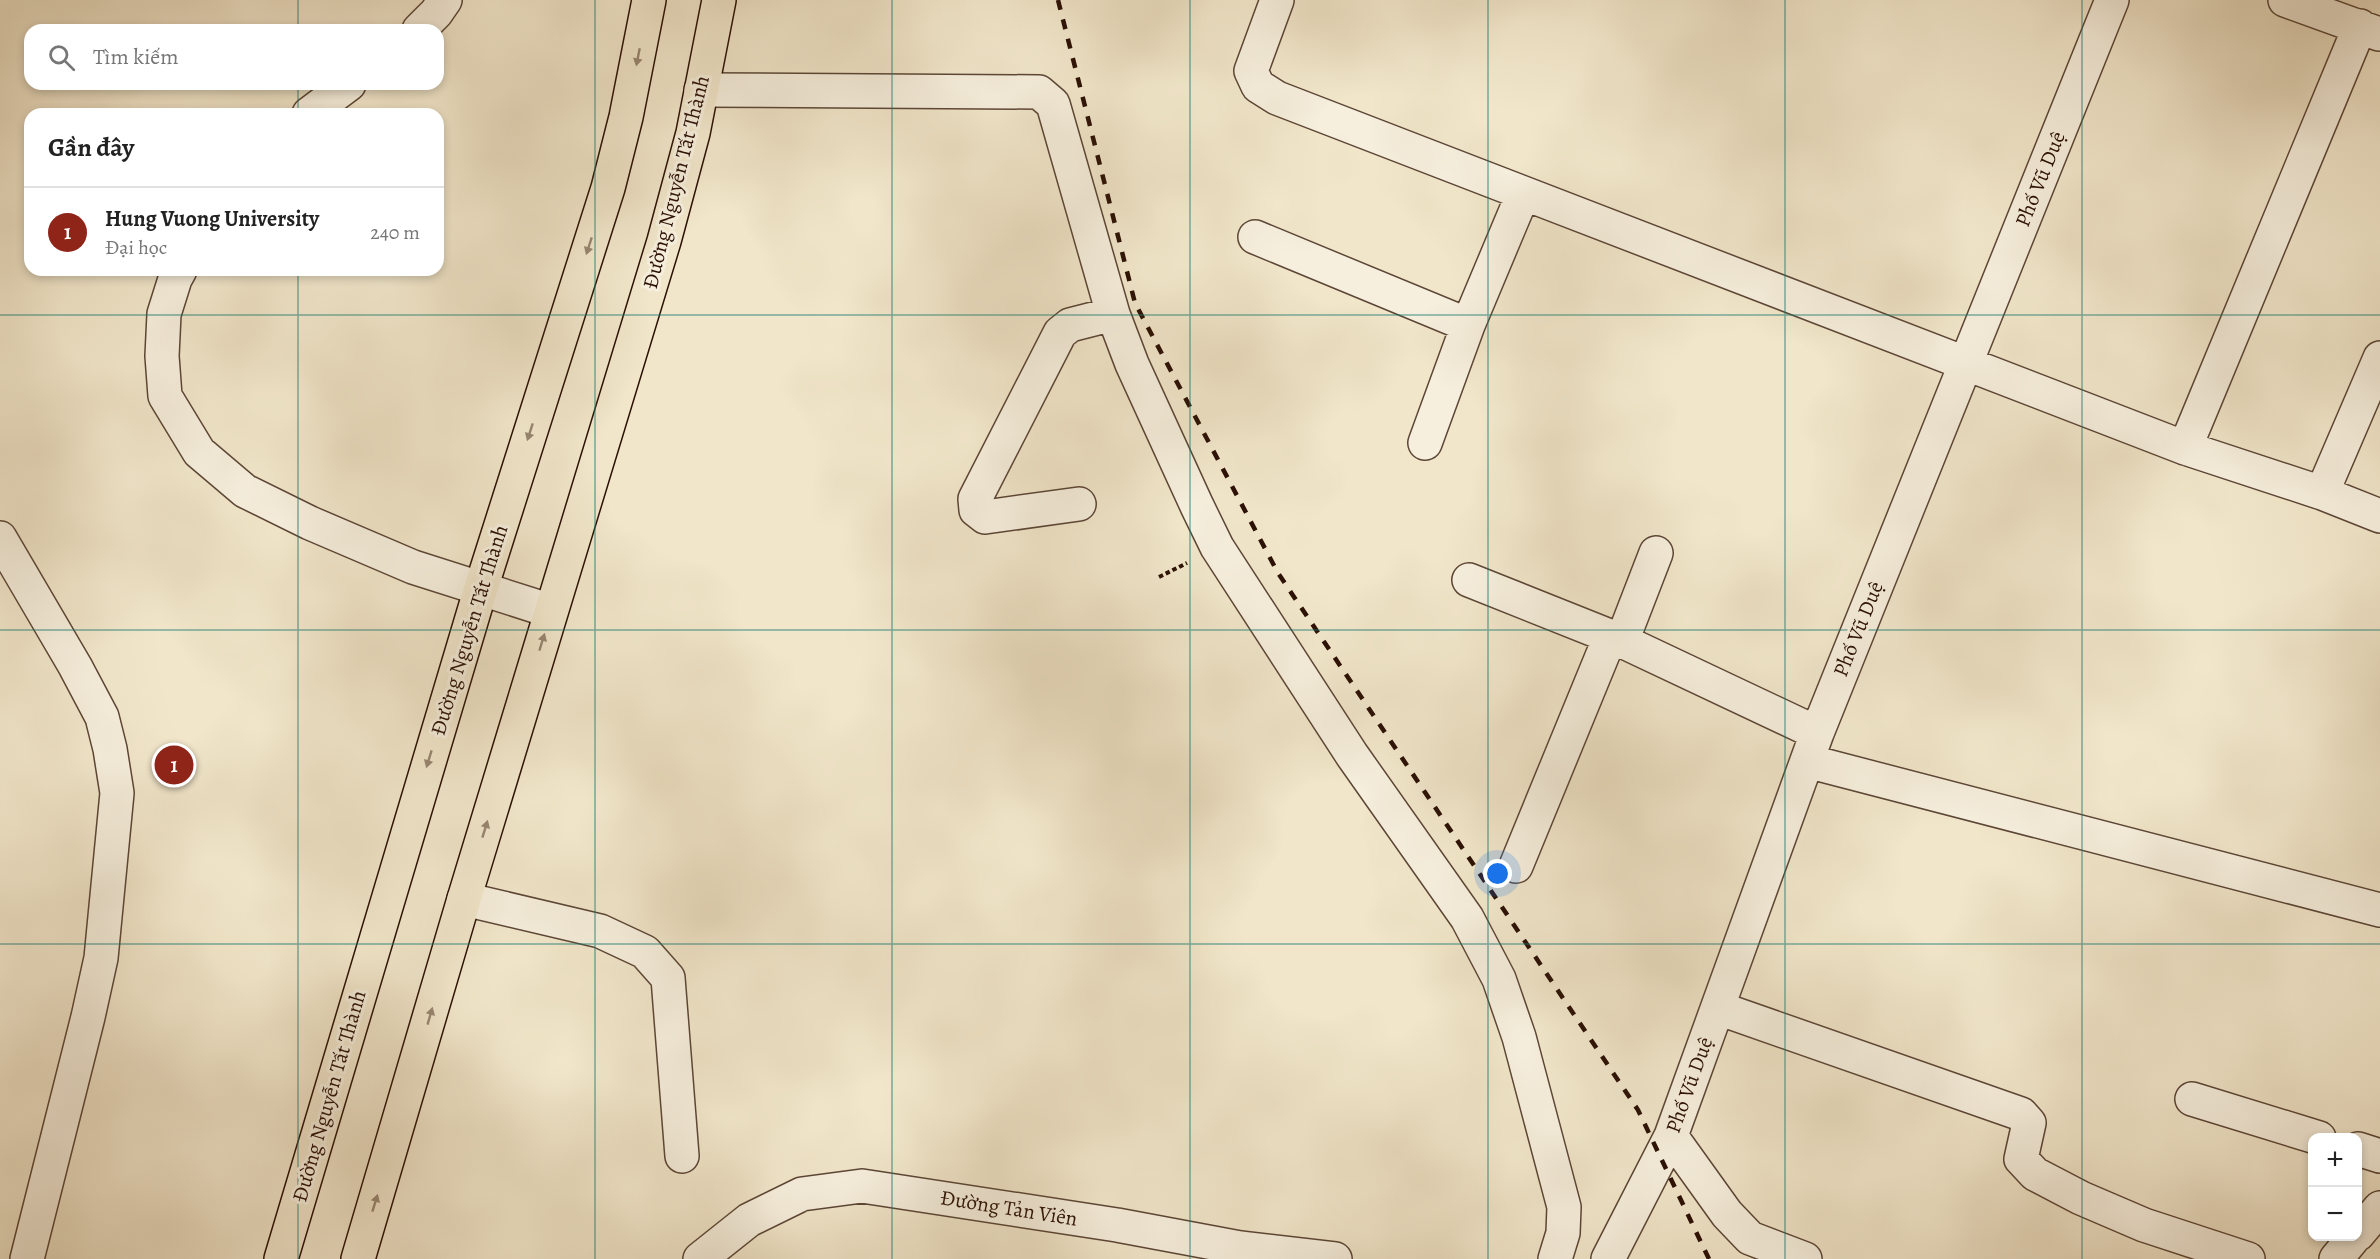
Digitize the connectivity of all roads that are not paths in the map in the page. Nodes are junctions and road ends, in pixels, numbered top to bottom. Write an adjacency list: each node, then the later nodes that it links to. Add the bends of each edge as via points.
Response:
1 (444, 0): 7 (street)
2 (649, 0): 27 (main road, Đường Nguyễn Tất Thành, one-way to 27, via 608,188)
3 (719, 0): 10 (main road, Đường Nguyễn Tất Thành)
4 (1277, 0): 12 (street, via 1251,71 1258,86 1277,98)
5 (2112, 0): 18 (street, Phố Vũ Duệ)
6 (2285, 0): 8 (street)
7 (425, 24)
8 (2370, 30): 20 (street)
9 (341, 90): 11 (street)
10 (701, 90): 15 (street, via 1039,92 1053,104); 28 (main road, Đường Nguyễn Tất Thành, via 664,241)
11 (317, 108)
12 (1523, 194): 16 (street); 18 (street)
13 (1255, 237): 16 (street)
14 (177, 276): 27 (street, via 164,314 165,396 199,452 245,491 310,523 413,567)
15 (1113, 314): 22 (street, via 1070,325 1060,333 975,499 976,510 985,517); 49 (street, via 1132,364 1217,547 1352,755 1467,918 1499,979 1519,1037 1564,1208 1563,1233)
16 (1468, 325): 19 (street)
17 (2380, 358): 21 (street)
18 (1966, 363): 20 (street); 30 (street, Phố Vũ Duệ)
19 (1425, 443)
20 (2185, 448): 21 (street)
21 (2322, 492): 23 (street)
22 (1079, 504)
23 (2380, 516)
24 (0, 538): 44 (street, via 102,717 117,793 101,958)
25 (1656, 553): 29 (street)
26 (1469, 580): 29 (street)
27 (481, 588): 28 (street); 45 (main road, Đường Nguyễn Tất Thành, one-way to 45)
28 (551, 611): 32 (main road, Đường Nguyễn Tất Thành, one-way to 28)
29 (1616, 639): 30 (street); 31 (street)
30 (1812, 747): 33 (street); 34 (street, Phố Vũ Duệ)
31 (1516, 866)
32 (464, 899): 39 (street, via 600,931 645,952 668,978); 46 (main road, Đường Nguyễn Tất Thành, one-way to 32)
33 (2380, 910)
34 (1718, 1008): 37 (street, Phố Vũ Duệ); 52 (street, via 2021,1114 2029,1123 2021,1158 2035,1174 2144,1225)
35 (2192, 1099): 36 (street)
36 (2308, 1134)
37 (1671, 1136): 50 (street, Phố Vũ Duệ); 51 (street, via 1727,1214 1750,1238)
38 (2362, 1150): 40 (street)
39 (682, 1156)
40 (2380, 1156)
41 (2380, 1208): 42 (street)
42 (2362, 1228)
43 (2351, 1241): 53 (street)
44 (27, 1259)
45 (281, 1259)
46 (358, 1259)
47 (700, 1259): 48 (street, Đường Tản Viên, via 749,1220 802,1194 862,1186 1240,1248)
48 (1335, 1259)
49 (1555, 1259)
50 (1608, 1259)
51 (1804, 1259)
52 (2248, 1259)
53 (2336, 1259)

